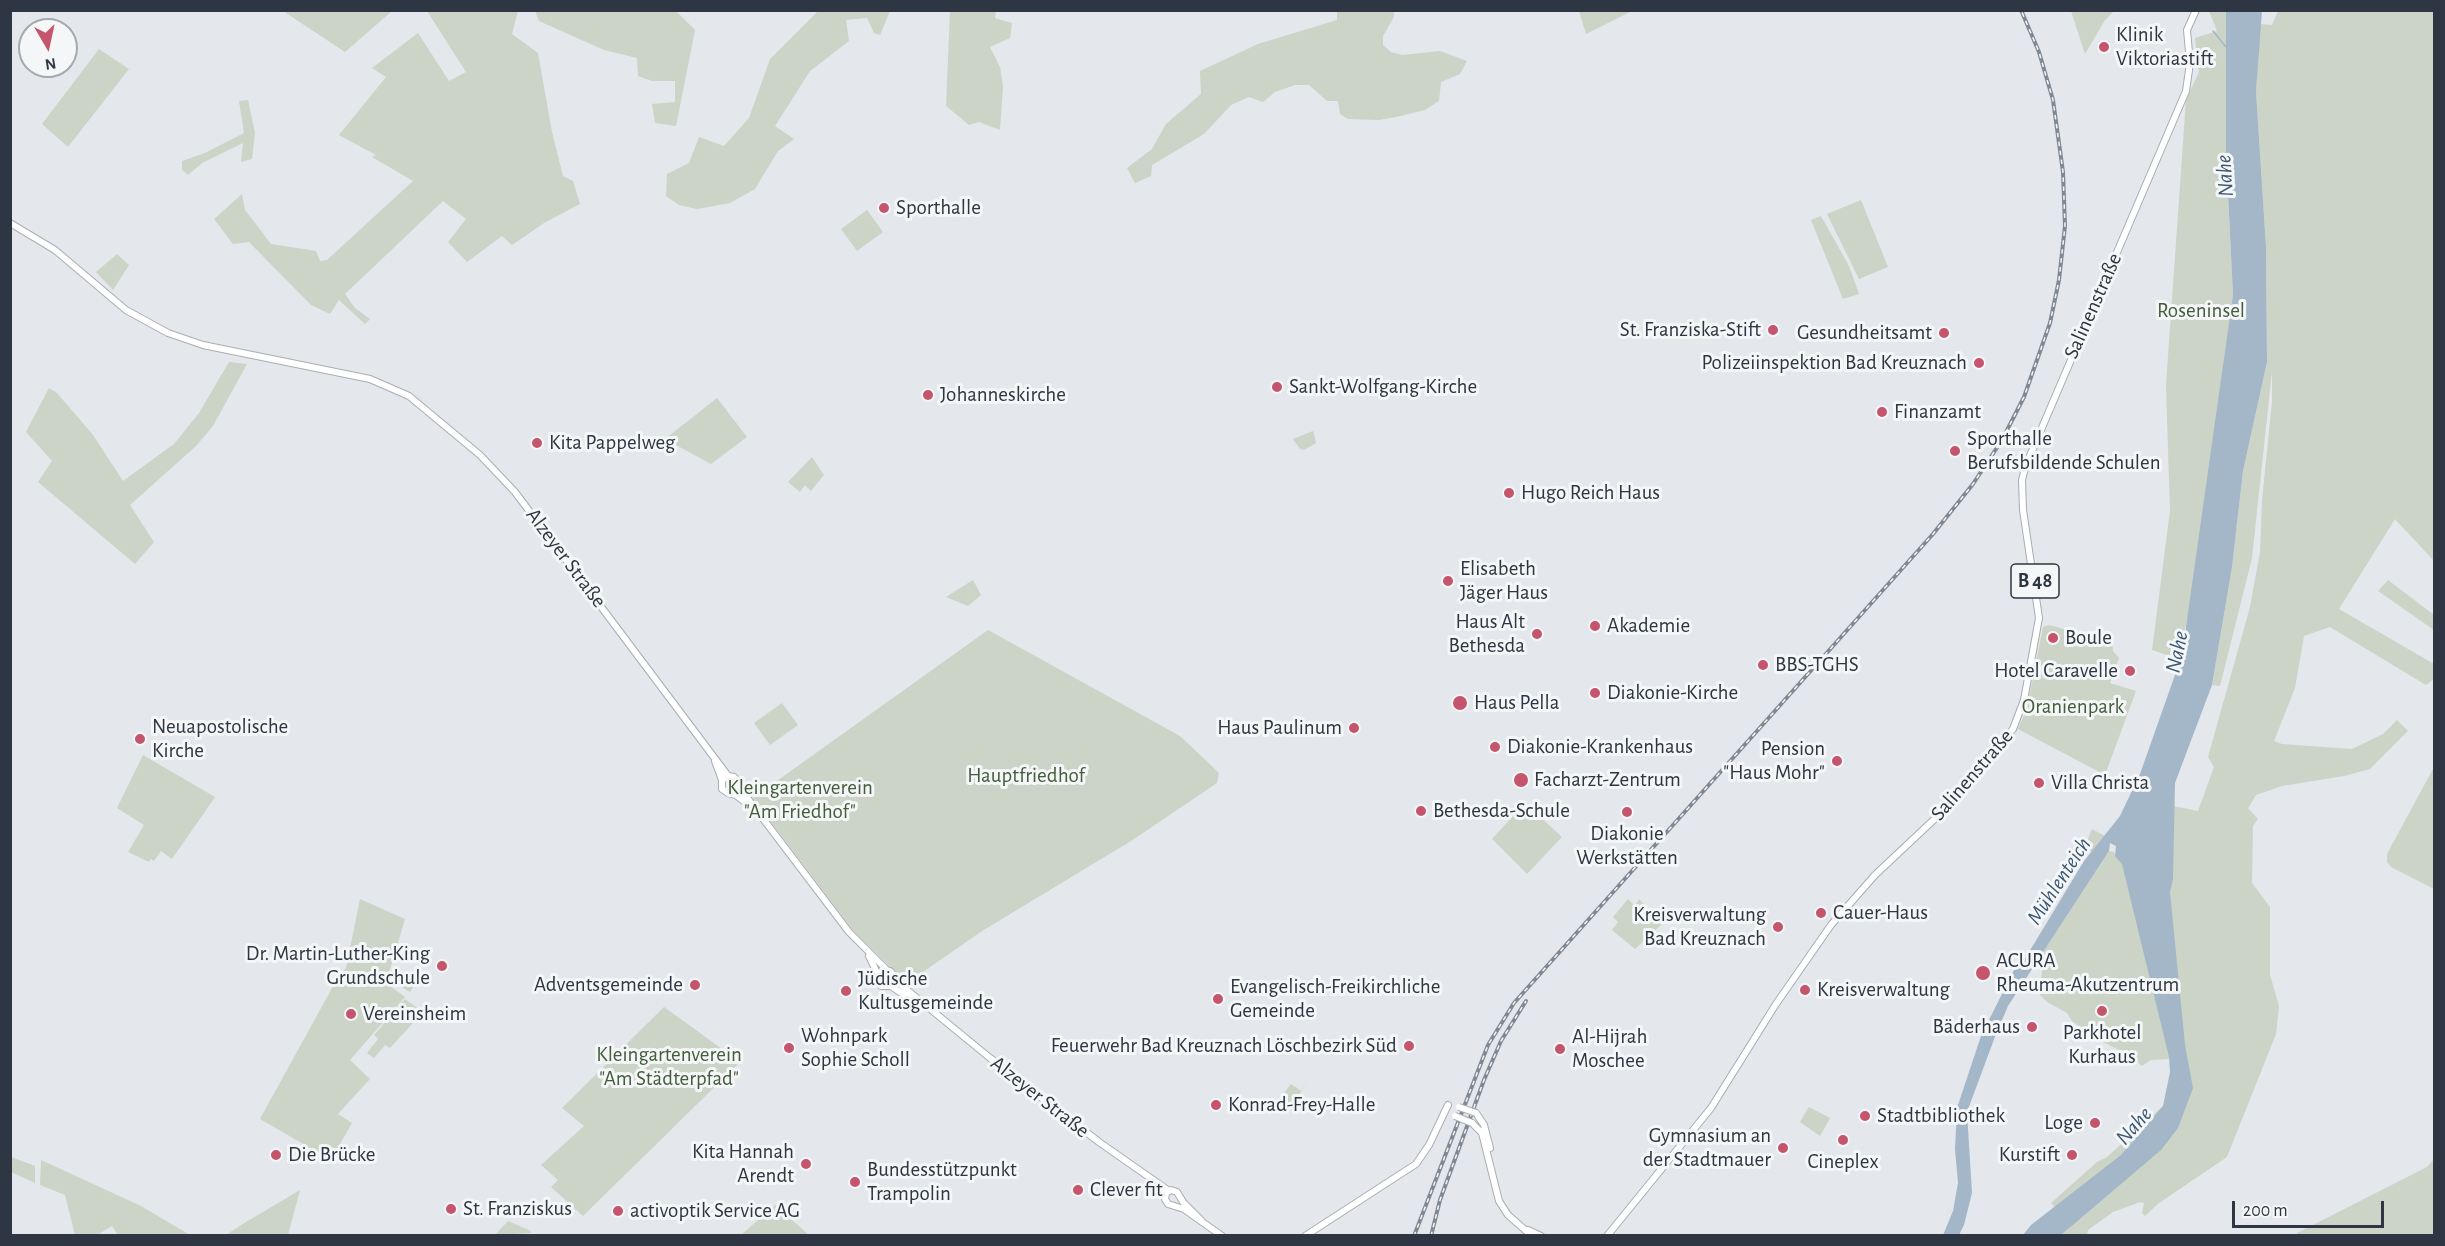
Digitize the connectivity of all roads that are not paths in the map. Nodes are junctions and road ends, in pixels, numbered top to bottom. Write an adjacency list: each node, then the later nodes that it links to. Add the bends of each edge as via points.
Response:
1 (2196, 10): 26 (main road, Salinenstraße / B 48, via 2186,34 2188,86 2026,465 2021,493 2039,618 2018,718 2001,747 1958,797 1875,875 1831,925 1710,1108)
2 (10, 223): 3 (main road, Alzeyer Straße, via 55,249 126,310 168,333 203,345 370,379 409,396 480,455 515,492 715,758)
3 (725, 778): 4 (main road, Alzeyer Straße, via 737,779); 5 (main road, Alzeyer Straße, via 724,791)
4 (739, 787): 5 (main road); 6 (main road, Alzeyer Straße)
5 (732, 793): 6 (main road, Alzeyer Straße)
6 (755, 810): 7 (main road, Alzeyer Straße)
7 (865, 950): 8 (main road, Alzeyer Straße); 9 (main road, Alzeyer Straße)
8 (887, 970): 9 (main road); 10 (main road, Alzeyer Straße)
9 (878, 975): 11 (main road, Alzeyer Straße, via 881,986)
10 (894, 975): 11 (main road); 12 (main road, Alzeyer Straße)
11 (891, 986): 12 (main road, Alzeyer Straße)
12 (944, 1022): 17 (main road, Alzeyer Straße)
13 (1448, 1105): 14 (main road); 15 (main road); 16 (main road, bridge, via 1476,1113 1481,1119 1488,1136)
14 (1443, 1115): 15 (main road); 23 (main road, via 1416,1164)
15 (1455, 1116): 16 (main road, bridge, via 1480,1129)
16 (1490, 1163): 21 (main road, via 1499,1201)
17 (1167, 1193): 18 (main road, Alzeyer Straße, via 1177,1192); 19 (main road, Alzeyer Straße, via 1168,1204)
18 (1180, 1198): 19 (main road); 20 (main road, Alzeyer Straße)
19 (1175, 1205): 20 (main road, Alzeyer Straße)
20 (1201, 1220): 22 (main road, Alzeyer Straße)
21 (1522, 1226): 24 (main road); 25 (main road)
22 (1222, 1236)
23 (1305, 1236)
24 (1532, 1236)
25 (1541, 1236)
26 (1607, 1236)

